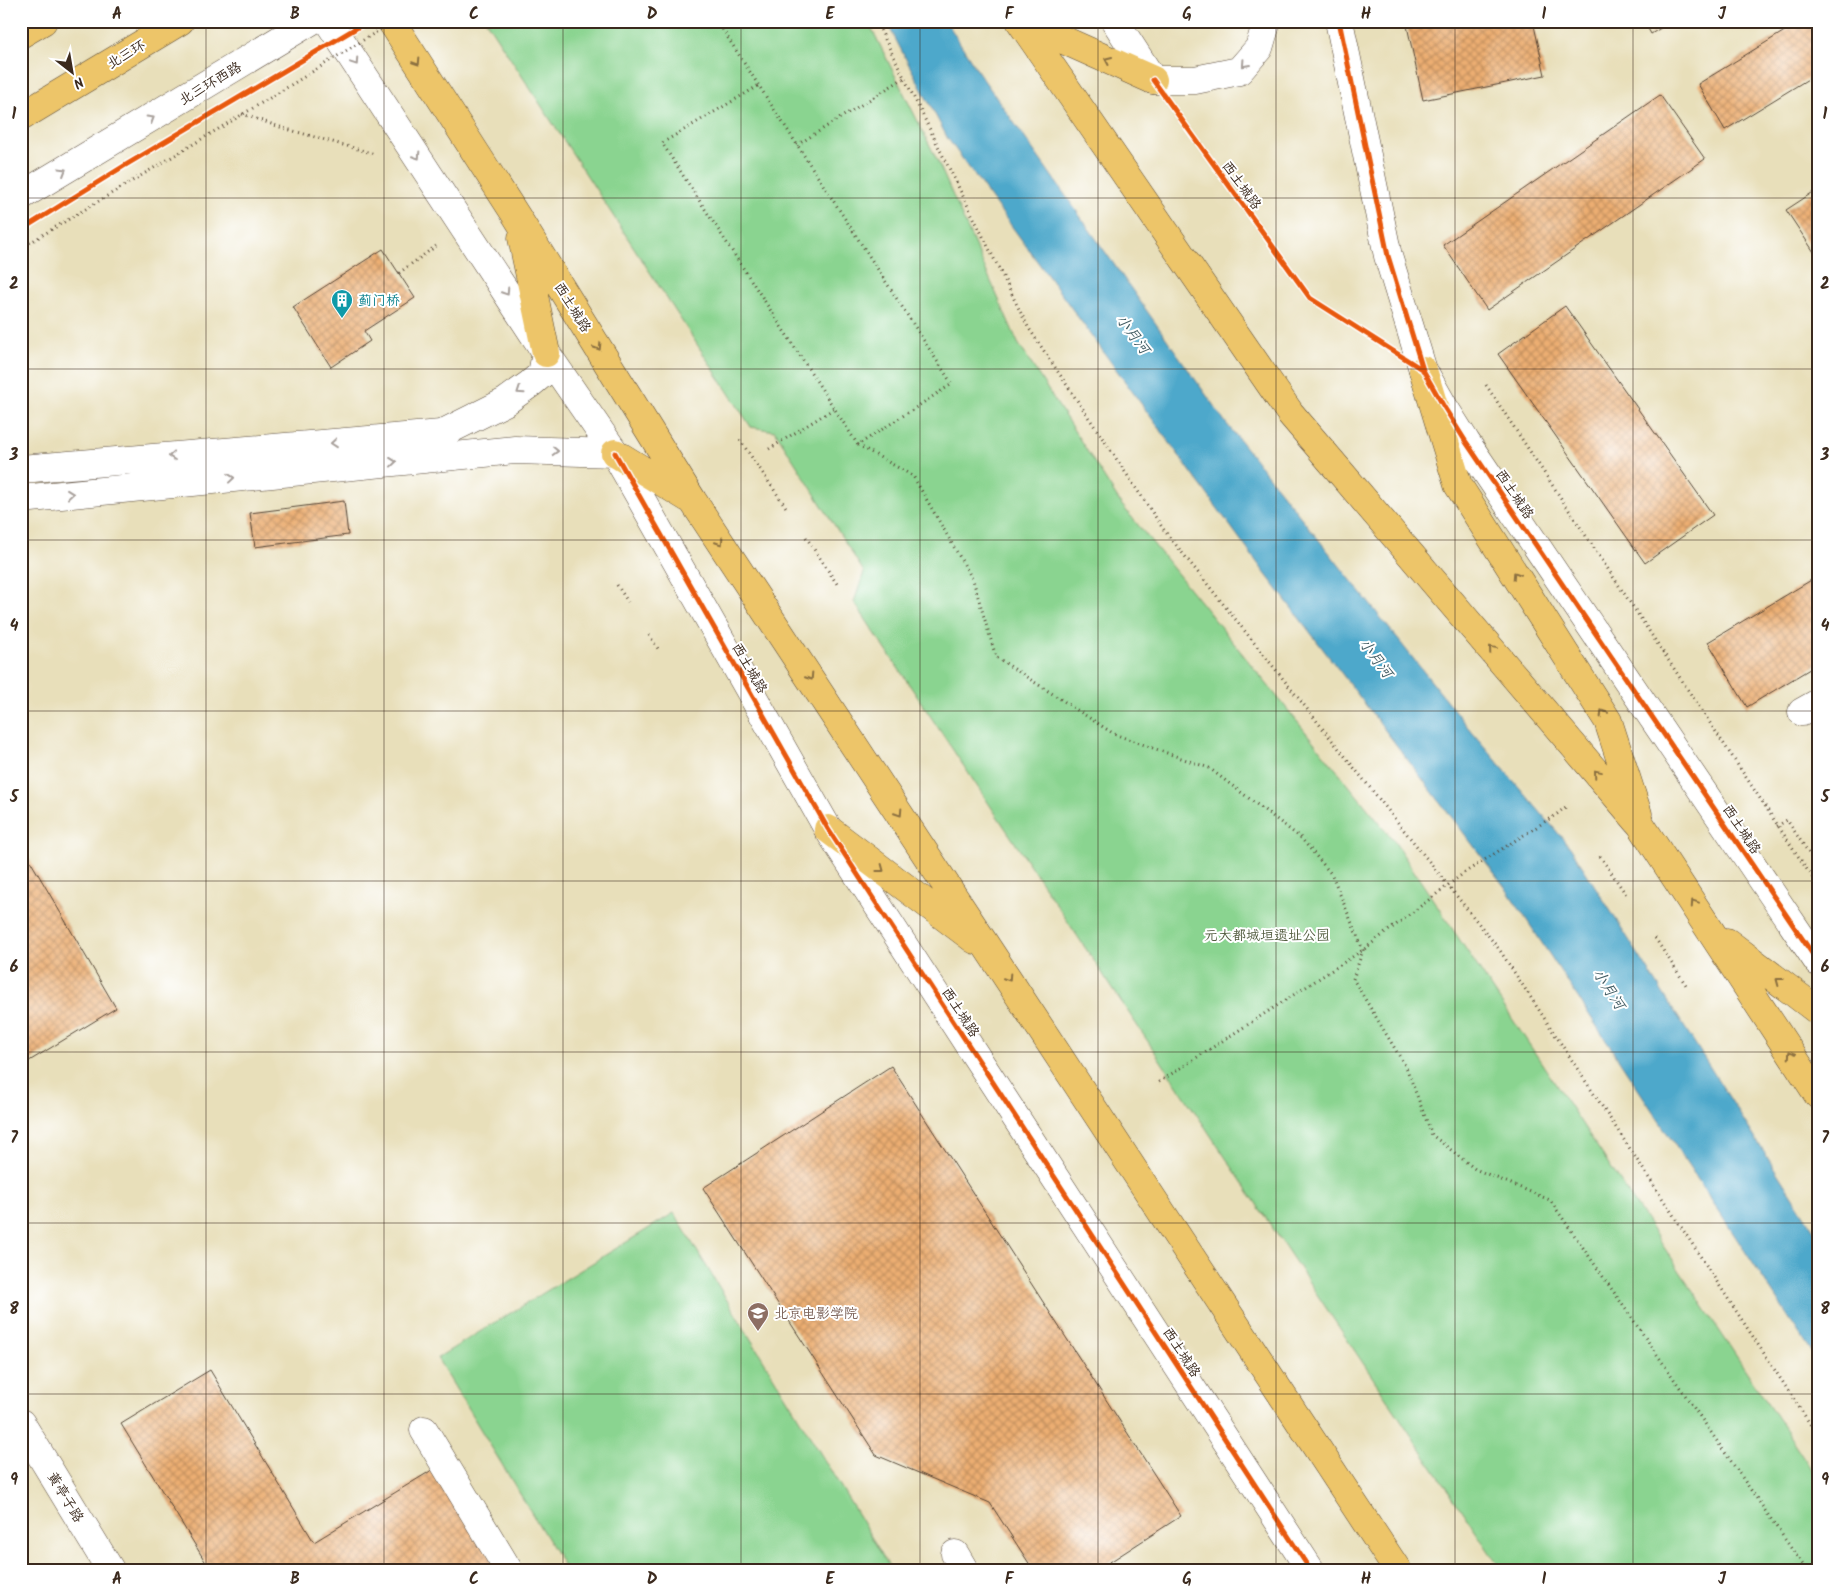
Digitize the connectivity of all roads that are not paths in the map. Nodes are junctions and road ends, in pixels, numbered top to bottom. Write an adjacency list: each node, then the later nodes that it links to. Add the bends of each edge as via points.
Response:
1 (180, 21): 10 (highway, 北三环)
2 (311, 21): 11 (street, 北三环西路, one-way to 2)
3 (328, 21): 13 (street, 西土城路, one-way to 13)
4 (392, 21): 12 (highway, 西土城路, one-way to 12)
5 (1020, 21): 9 (highway, one-way to 5); 19 (highway, one-way to 5, via 1290,413)
6 (1115, 21): 9 (street)
7 (1267, 21): 9 (street, one-way to 9, via 1259,48 1239,71 1195,80)
8 (1339, 21): 14 (street, 西土城路, via 1388,256)
9 (1152, 80)
10 (21, 117)
11 (21, 196)
12 (517, 217): 13 (highway); 18 (highway, 西土城路, one-way to 18)
13 (546, 353): 15 (street, 西土城路); 16 (street, one-way to 16, via 542,374 530,384 505,402 441,434)
14 (1423, 370): 19 (highway, one-way to 14, via 1608,721 1458,485); 23 (street, 西土城路, via 1466,442)
15 (615, 453): 17 (street, one-way to 15, via 515,450); 18 (highway); 20 (street, 西土城路)
16 (21, 469)
17 (21, 499)
18 (693, 501): 22 (highway, 西土城路, one-way to 22)
19 (1641, 824): 21 (highway, one-way to 19)
20 (828, 829): 22 (highway, one-way to 22); 30 (street, 西土城路)
21 (1712, 930): 24 (highway, one-way to 21); 25 (highway, one-way to 21)
22 (990, 951): 31 (highway, 西土城路, one-way to 31)
23 (1818, 962)
24 (1818, 1011)
25 (1818, 1095)
26 (21, 1423): 28 (street, 黄亭子路)
27 (424, 1430): 29 (street)
28 (111, 1571)
29 (509, 1571)
30 (1310, 1571)
31 (1398, 1571)

